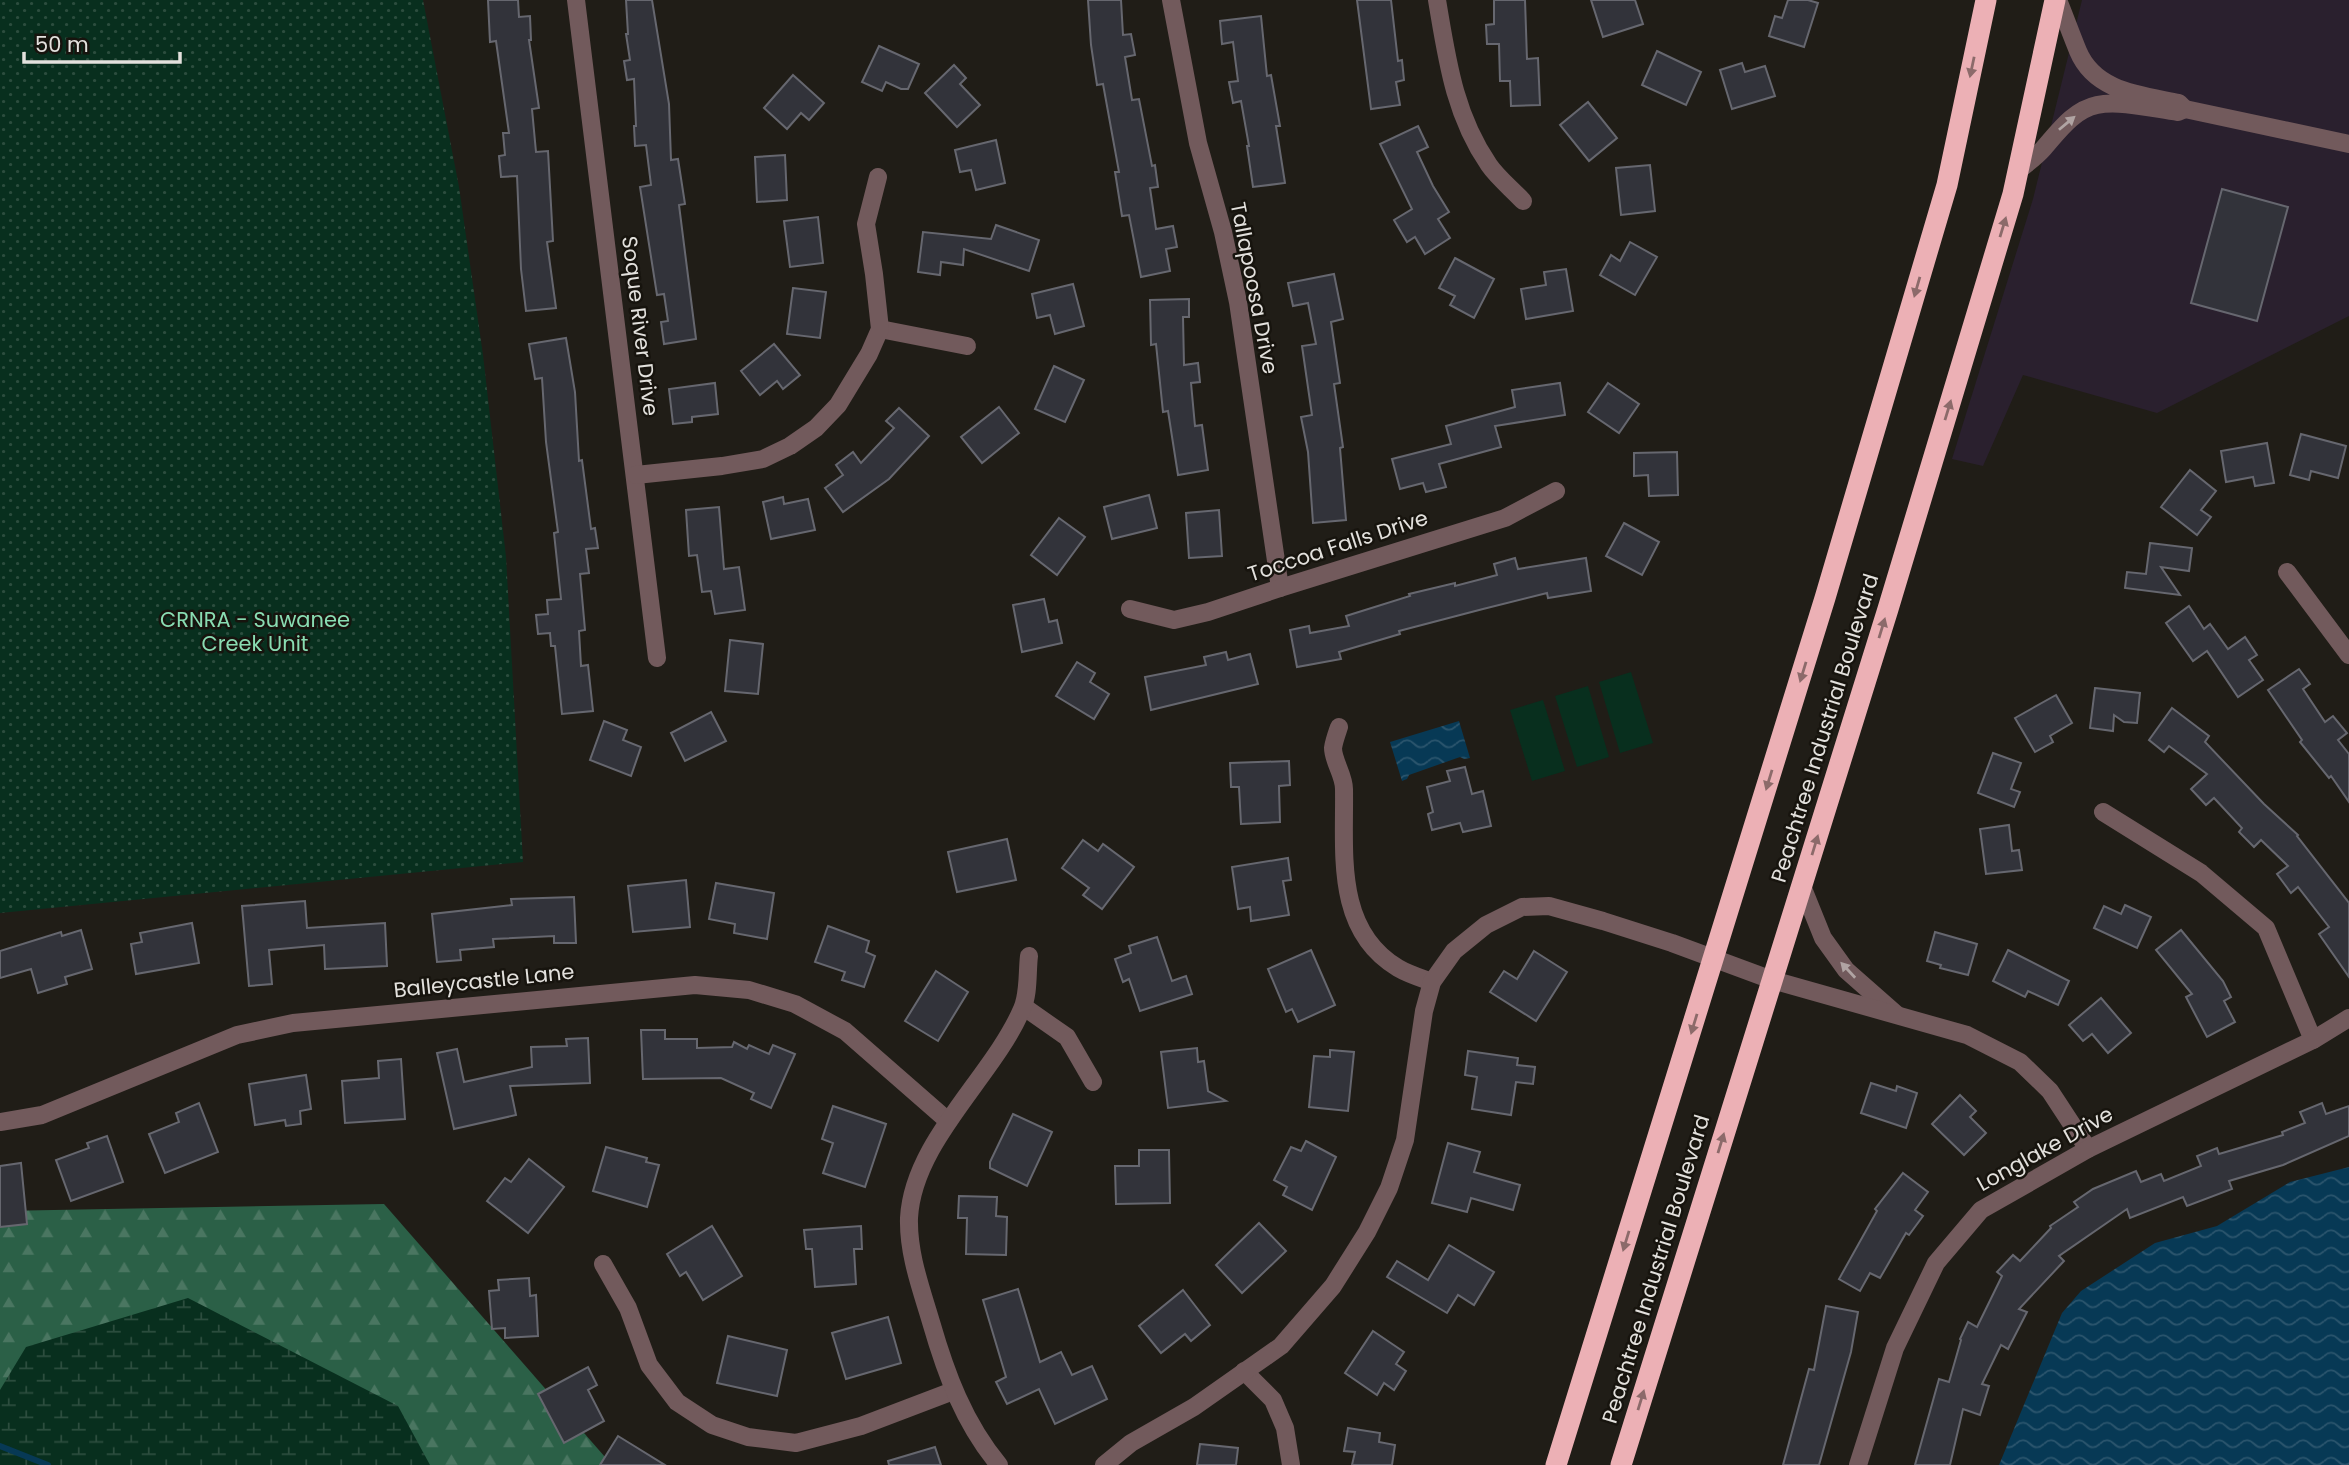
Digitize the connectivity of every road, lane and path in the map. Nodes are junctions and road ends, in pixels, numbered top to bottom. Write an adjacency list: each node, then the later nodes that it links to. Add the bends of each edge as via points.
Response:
1 (576, 0): 13 (street, Soque River Drive)
2 (1171, 0): 16 (street, Tallapoosa Drive, via 1198,144 1238,302)
3 (1437, 0): 10 (street, via 1450,81 1467,125 1490,167)
4 (1986, 0): 24 (highway, Peachtree Industrial Boulevard, one-way to 24, via 1947,186)
5 (2056, 0): 6 (street, via 2078,52 2098,76 2117,90 2179,103); 8 (highway, Peachtree Industrial Boulevard)
6 (2185, 109): 7 (street); 8 (street, one-way to 6, via 2059,129 2096,105)
7 (2349, 144)
8 (2018, 171): 22 (highway, Peachtree Industrial Boulevard, one-way to 8)
9 (878, 177): 11 (street, via 866,224)
10 (1523, 201)
11 (880, 329): 12 (street); 13 (street, via 838,405 790,446 762,459)
12 (967, 346)
13 (636, 475): 19 (street, Soque River Drive)
14 (1556, 491): 16 (street, Toccoa Falls Drive, via 1505,518)
15 (2287, 572): 18 (street)
16 (1280, 588): 17 (street, Toccoa Falls Drive, via 1174,620)
17 (1130, 609)
18 (2349, 655)
19 (657, 659)
20 (1339, 727): 26 (street, via 1333,748 1344,781 1345,874 1356,923 1373,947 1398,968)
21 (2103, 812): 30 (street, via 2201,873 2266,928)
22 (1802, 886): 25 (highway, Peachtree Industrial Boulevard); 28 (street, one-way to 22, via 1846,970 1823,938)
23 (1029, 956): 27 (street)
24 (1714, 959): 25 (street); 26 (street, via 1549,906 1522,908 1486,925 1454,951); 41 (highway, Peachtree Industrial Boulevard, one-way to 41)
25 (1772, 980): 28 (street); 42 (highway, Peachtree Industrial Boulevard, one-way to 25)
26 (1432, 982): 36 (street, via 1405,1140 1389,1188 1333,1286 1281,1346)
27 (1024, 1007): 31 (street, via 1067,1037); 32 (street)
28 (1898, 1016): 34 (street, via 1967,1035 2020,1062 2050,1091)
29 (2349, 1018): 30 (street, Longlake Drive)
30 (2313, 1040): 34 (street, Longlake Drive)
31 (1093, 1082)
32 (948, 1121): 33 (street, Balleycastle Lane, via 845,1031 795,1004 748,990 695,985 293,1023 237,1035 41,1115); 37 (street, via 918,1178 909,1216 914,1268)
33 (0, 1122)
34 (2088, 1149): 43 (street, Longlake Drive, via 1980,1210 1936,1264 1895,1348)
35 (603, 1264): 37 (street, via 628,1308 649,1365 677,1402 712,1425 748,1437 796,1443 861,1426)
36 (1244, 1371): 39 (street); 40 (street, via 1273,1401 1285,1428)
37 (953, 1391): 38 (street)
38 (999, 1465)
39 (1104, 1465)
40 (1291, 1465)
41 (1556, 1465)
42 (1621, 1465)
43 (1858, 1465)

